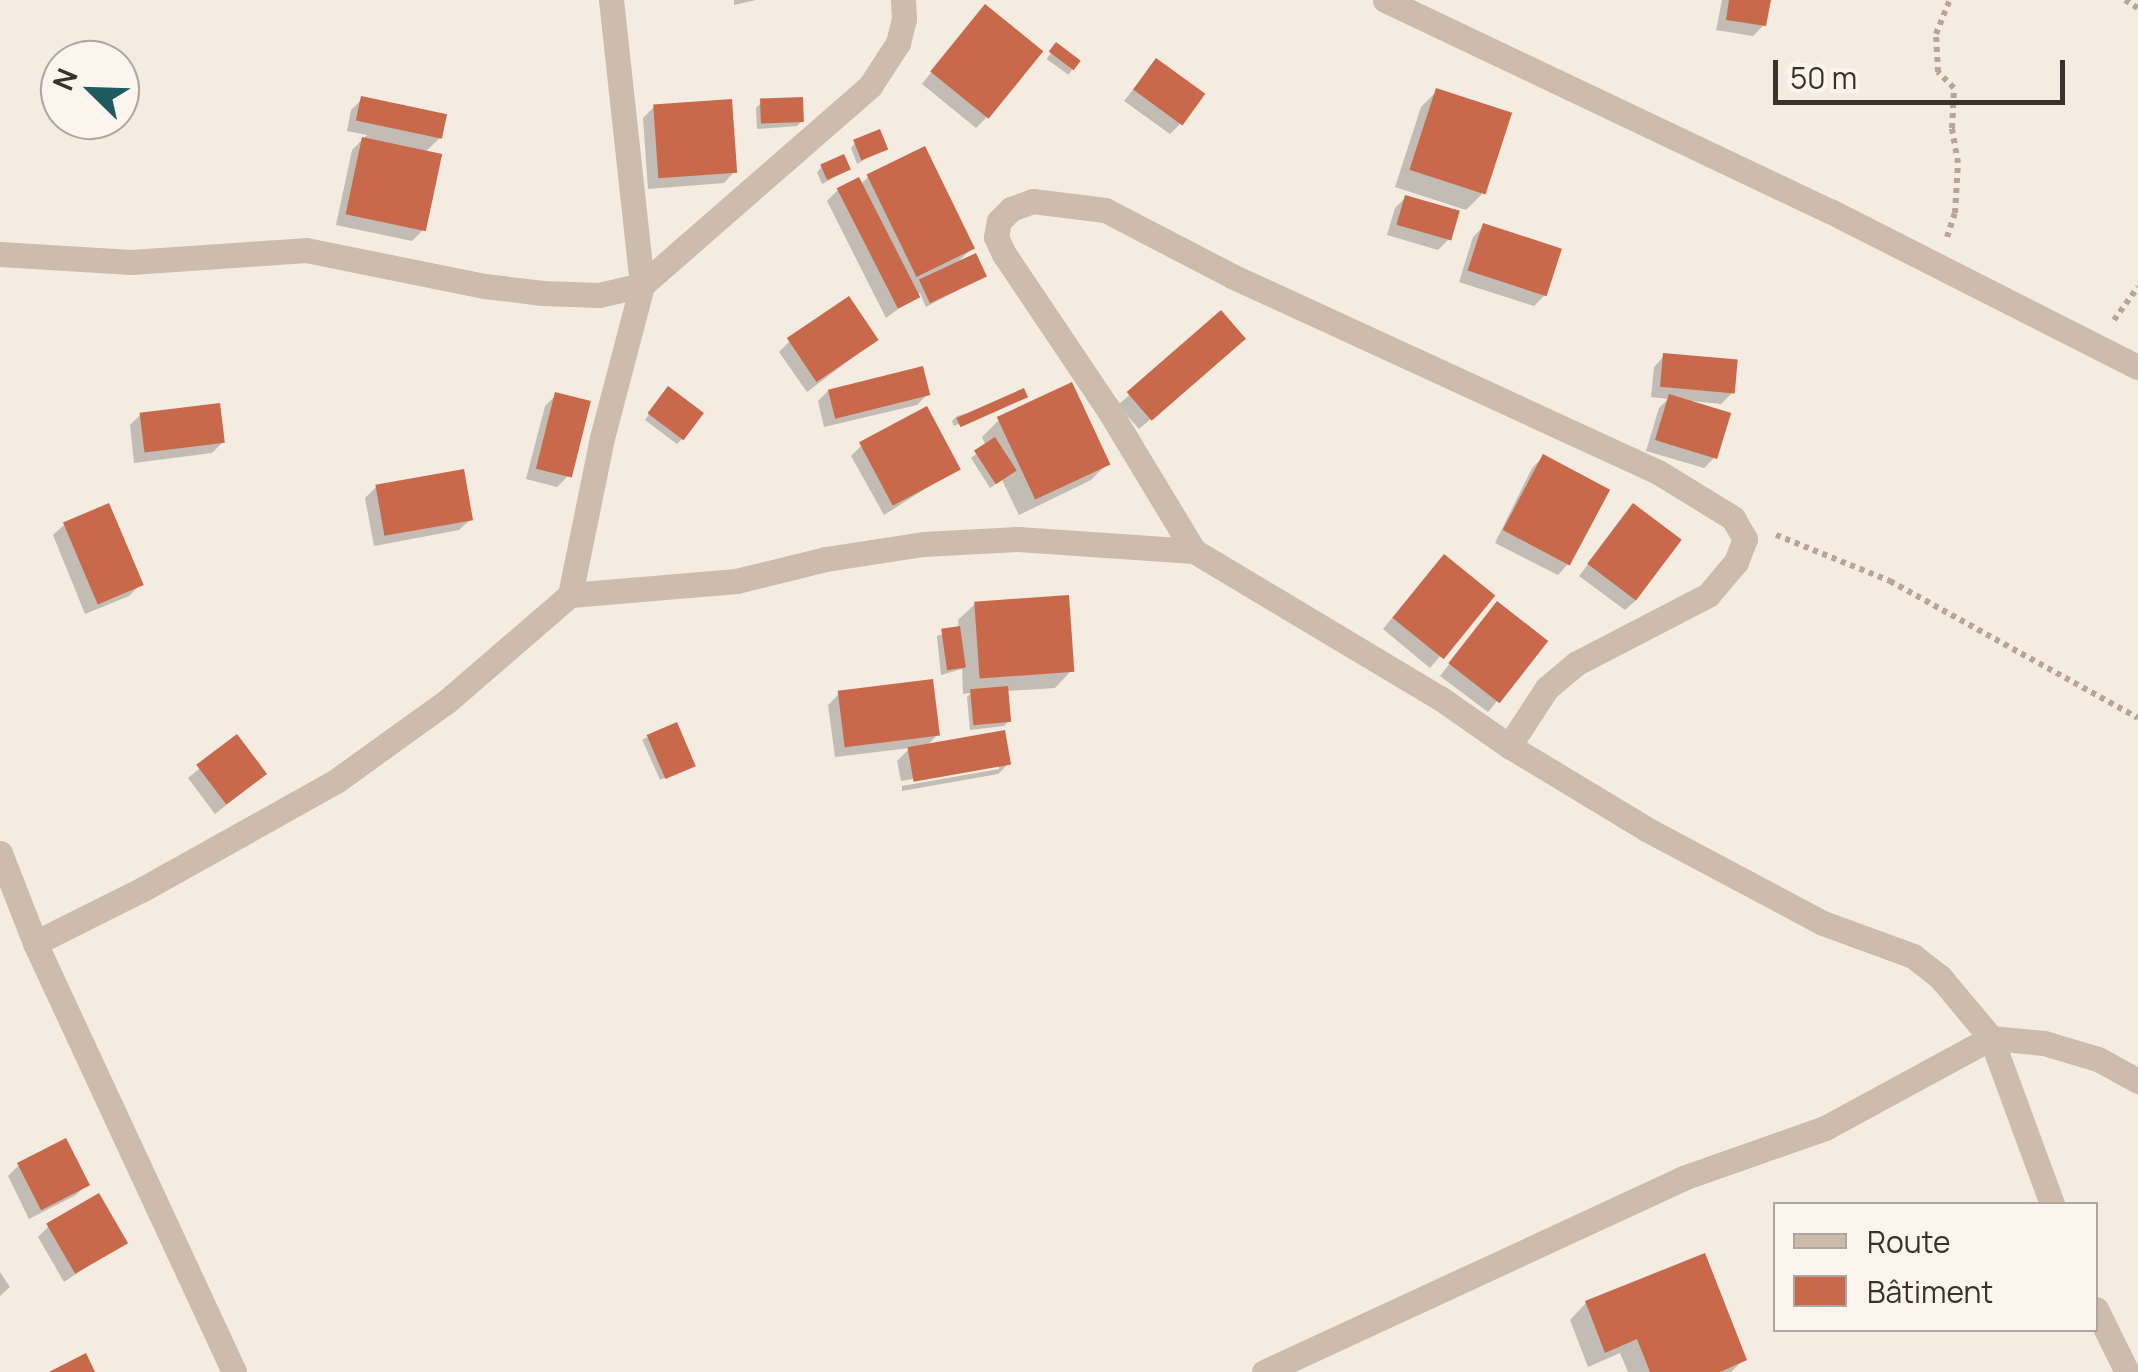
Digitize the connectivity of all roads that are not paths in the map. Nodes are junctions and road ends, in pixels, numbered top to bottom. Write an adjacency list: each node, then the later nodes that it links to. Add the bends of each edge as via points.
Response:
1 (611, 0): 5 (street)
2 (903, 0): 5 (street, via 898,43 870,86)
3 (1385, 0): 6 (street)
4 (0, 254): 5 (street, via 131,262 306,250 543,293 600,295)
5 (642, 284): 8 (street)
6 (2138, 367)
7 (1194, 551): 8 (street, via 1018,539 923,544 826,558 736,581); 9 (street); 9 (street, via 1004,254 996,237 1011,209 1033,202 1105,210 1232,276 1658,472 1733,518 1745,539 1736,562 1708,594 1577,663 1546,688)
8 (570, 595): 11 (street, via 446,702 336,781)
9 (1509, 746): 12 (street, via 1762,893 1913,956 1940,977)
10 (0, 853): 11 (street)
11 (36, 943): 16 (street)
12 (1991, 1038): 13 (street, via 2098,1059); 14 (street); 17 (street, via 1825,1128 1682,1178)
13 (2138, 1081)
14 (2051, 1202)
15 (2098, 1313): 18 (street)
16 (234, 1372)
17 (1264, 1372)
18 (2126, 1372)

